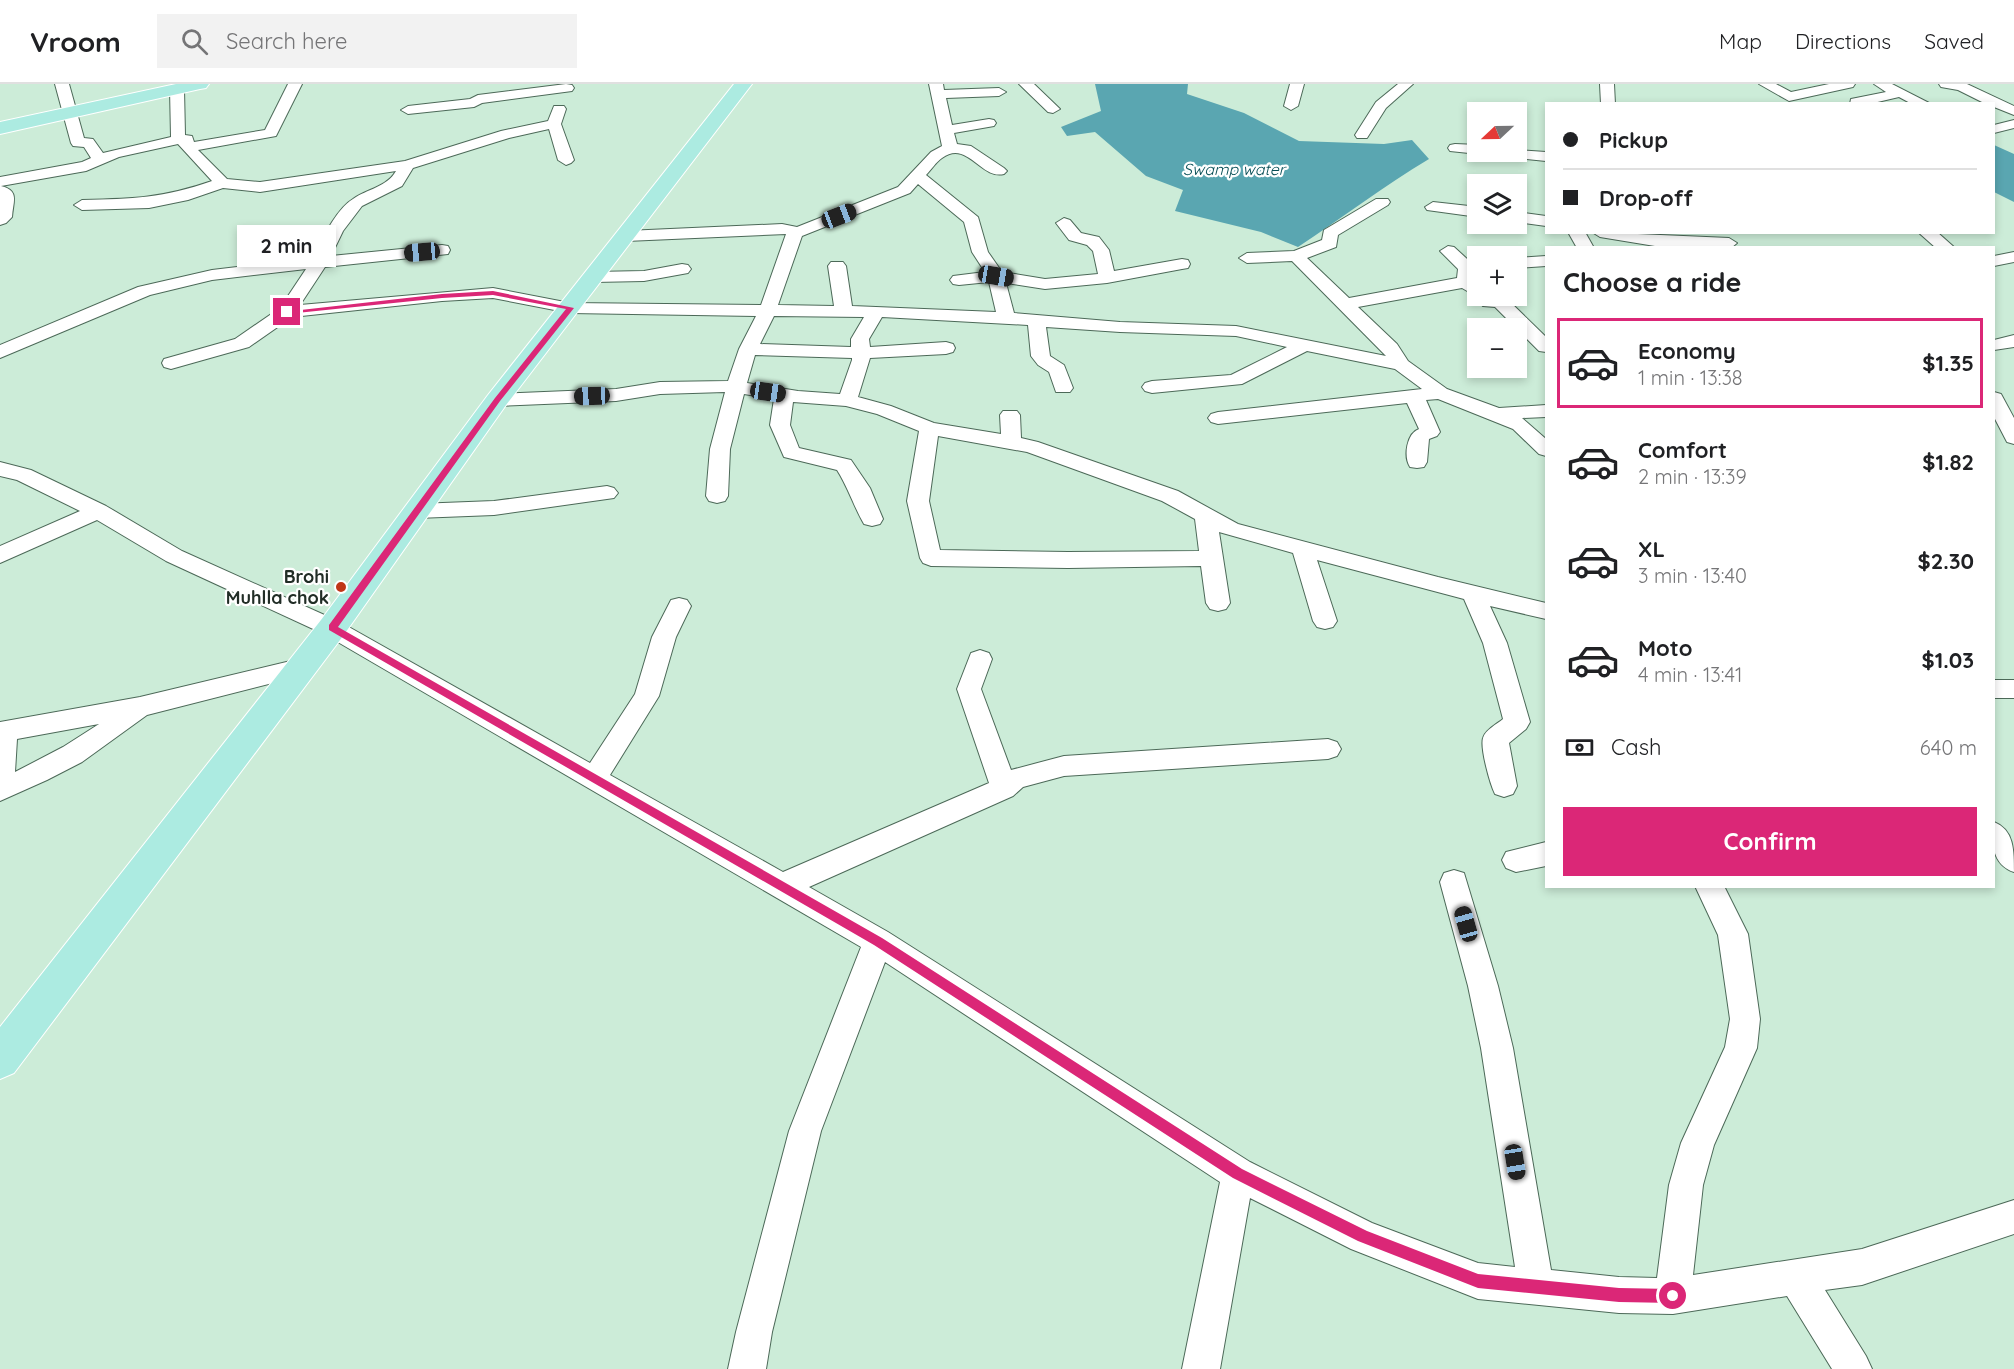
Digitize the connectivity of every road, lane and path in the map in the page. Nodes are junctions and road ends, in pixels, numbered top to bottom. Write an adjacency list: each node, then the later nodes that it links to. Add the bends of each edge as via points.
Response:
1 (62, 84): 29 (street)
2 (200, 84): 14 (main road)
3 (295, 84): 37 (street, via 271,133)
4 (744, 84): 63 (main road)
5 (1026, 84): 26 (street)
6 (1297, 84): 25 (street)
7 (1406, 84): 36 (street, via 1381,105)
8 (1607, 84): 19 (street)
9 (1766, 84): 17 (street, via 1788,97)
10 (1848, 84): 17 (street)
11 (1881, 84): 18 (street)
12 (1946, 84): 23 (street)
13 (569, 86): 27 (street); 31 (street)
14 (177, 89): 29 (main road); 37 (street)
15 (937, 89): 16 (street); 35 (street)
16 (999, 92)
17 (1813, 92): 20 (street)
18 (1900, 93): 21 (street); 22 (street)
19 (1608, 102)
20 (1830, 102)
21 (1856, 102)
22 (1920, 102)
23 (1994, 102)
24 (1995, 102): 28 (street)
25 (1291, 106)
26 (1053, 109)
27 (408, 110)
28 (2014, 111)
29 (68, 112): 33 (main road); 43 (street, via 78,143 88,142)
30 (988, 123): 35 (street)
31 (554, 124): 44 (street); 45 (street, via 506,134)
32 (2014, 124): 34 (street)
33 (0, 128)
34 (1995, 129)
35 (946, 130): 39 (street)
36 (1362, 135)
37 (183, 144): 43 (street, via 114,153); 49 (street)
38 (1455, 147): 40 (street)
39 (950, 148): 46 (street, via 966,149); 47 (street, via 936,155)
40 (1467, 149)
41 (1527, 155): 42 (street)
42 (1545, 157)
43 (100, 160): 48 (street)
44 (566, 160)
45 (406, 165): 49 (street, via 260,187); 74 (street, via 397,183 356,203 335,230)
46 (999, 171)
47 (918, 177): 59 (street, via 904,190); 80 (street, via 972,220 980,252)
48 (0, 182)
49 (222, 183): 52 (street, via 158,202)
50 (0, 191): 56 (street, via 6,193 4,217)
51 (1382, 202): 69 (street, via 1330,233 1330,243)
52 (82, 205)
53 (1433, 207): 54 (street)
54 (1467, 211)
55 (1527, 218): 57 (street)
56 (0, 220)
57 (1545, 221)
58 (1064, 223): 82 (street, via 1076,237 1093,241 1101,250)
59 (795, 233): 63 (street, via 782,228); 89 (street)
60 (1545, 233): 64 (street)
61 (1612, 234): 65 (street, via 1661,242)
62 (1929, 234): 66 (street)
63 (626, 236): 81 (main road)
64 (1528, 236)
65 (1728, 241)
66 (1944, 246)
67 (442, 250): 74 (street)
68 (1448, 251): 78 (street)
69 (1296, 255): 71 (street); 85 (street)
70 (2014, 257): 73 (street)
71 (1247, 258)
72 (1545, 261): 75 (street)
73 (1995, 261)
74 (320, 262): 88 (street); 102 (street, via 212,275 144,291)
75 (1527, 262)
76 (1182, 264): 82 (street)
77 (837, 266): 90 (street)
78 (1467, 267)
79 (682, 269): 81 (street, via 644,276)
80 (996, 276): 82 (street, via 1045,284); 83 (street); 92 (street)
81 (594, 277): 87 (main road)
82 (1107, 278)
83 (959, 280)
84 (1467, 288): 85 (street)
85 (1345, 304): 105 (street, via 1390,348)
86 (1504, 306): 98 (street)
87 (570, 308): 88 (street, via 493,293); 89 (street); 112 (main road)
88 (287, 312): 104 (street, via 242,343)
89 (767, 312): 90 (street); 101 (street)
90 (844, 312): 91 (street)
91 (876, 312): 92 (street); 103 (street, via 860,339)
92 (1005, 318): 93 (street)
93 (1037, 320): 94 (street); 108 (street, via 1039,356 1047,366 1057,369)
94 (1083, 324): 96 (street, via 1136,335 1236,331); 97 (street)
95 (2014, 341): 99 (street)
96 (1307, 344): 105 (street); 107 (street, via 1235,380)
97 (1090, 345)
98 (1545, 345)
99 (1995, 345)
100 (946, 348): 103 (street)
101 (748, 349): 103 (street); 106 (street)
102 (0, 352)
103 (860, 353): 113 (street)
104 (171, 363)
105 (1401, 365): 109 (street)
106 (736, 387): 110 (street); 112 (street, via 660,388 616,395); 126 (street, via 720,449)
107 (1152, 387)
108 (1063, 388)
109 (1440, 393): 111 (street); 116 (street)
110 (784, 394): 113 (street); 130 (street, via 780,425 791,452 844,465)
111 (1414, 396): 118 (street); 123 (street, via 1430,432 1419,436)
112 (497, 400): 128 (main road)
113 (847, 400): 119 (street)
114 (1995, 400): 120 (street)
115 (1545, 411): 116 (street)
116 (1497, 414): 122 (street, via 1520,425)
117 (1010, 415): 121 (street)
118 (1218, 418)
119 (929, 428): 121 (street); 133 (street, via 918,501 931,558)
120 (2014, 438)
121 (1011, 442): 129 (street, via 1170,496)
122 (1545, 449)
123 (1417, 462)
124 (0, 469): 127 (street, via 24,475)
125 (607, 493): 128 (street, via 494,508)
126 (717, 496)
127 (98, 511): 132 (street); 139 (street, via 174,556)
128 (417, 511): 139 (main road)
129 (1205, 513): 131 (street, via 1231,529); 133 (street)
130 (872, 519)
131 (1302, 547): 134 (street); 138 (street)
132 (0, 555)
133 (1212, 558): 135 (street)
134 (1473, 593): 137 (street); 148 (street, via 1495,643 1517,722 1495,740)
135 (1218, 603)
136 (679, 606): 147 (street, via 664,637 647,696)
137 (1545, 611)
138 (1325, 621)
139 (332, 628): 141 (main road); 147 (street)
140 (980, 658): 149 (street, via 969,689)
141 (299, 668): 144 (street); 159 (main road)
142 (1995, 689): 143 (street)
143 (2014, 689)
144 (140, 707): 145 (street); 150 (street, via 54,766)
145 (3, 731): 150 (street)
146 (1328, 749): 149 (street, via 1064,766 1015,779)
147 (594, 778): 156 (street)
148 (1504, 786)
149 (1004, 788): 156 (street)
150 (0, 790)
151 (1995, 834): 154 (street)
152 (1545, 854): 153 (street)
153 (1516, 860)
154 (2014, 860)
155 (1454, 882): 163 (street, via 1497,1048)
156 (782, 886): 158 (street)
157 (1710, 888): 164 (street, via 1733,934 1744,1019 1741,1048 1698,1143 1686,1185)
158 (878, 941): 160 (street); 165 (street, via 805,1131)
159 (2, 1054)
160 (1238, 1173): 163 (street, via 1363,1236 1478,1281); 166 (street)
161 (2012, 1222): 162 (street, via 1862,1267)
162 (1796, 1277): 164 (street); 167 (street)
163 (1536, 1287): 164 (street)
164 (1673, 1296)
165 (747, 1369)
166 (1201, 1369)
167 (1853, 1369)

